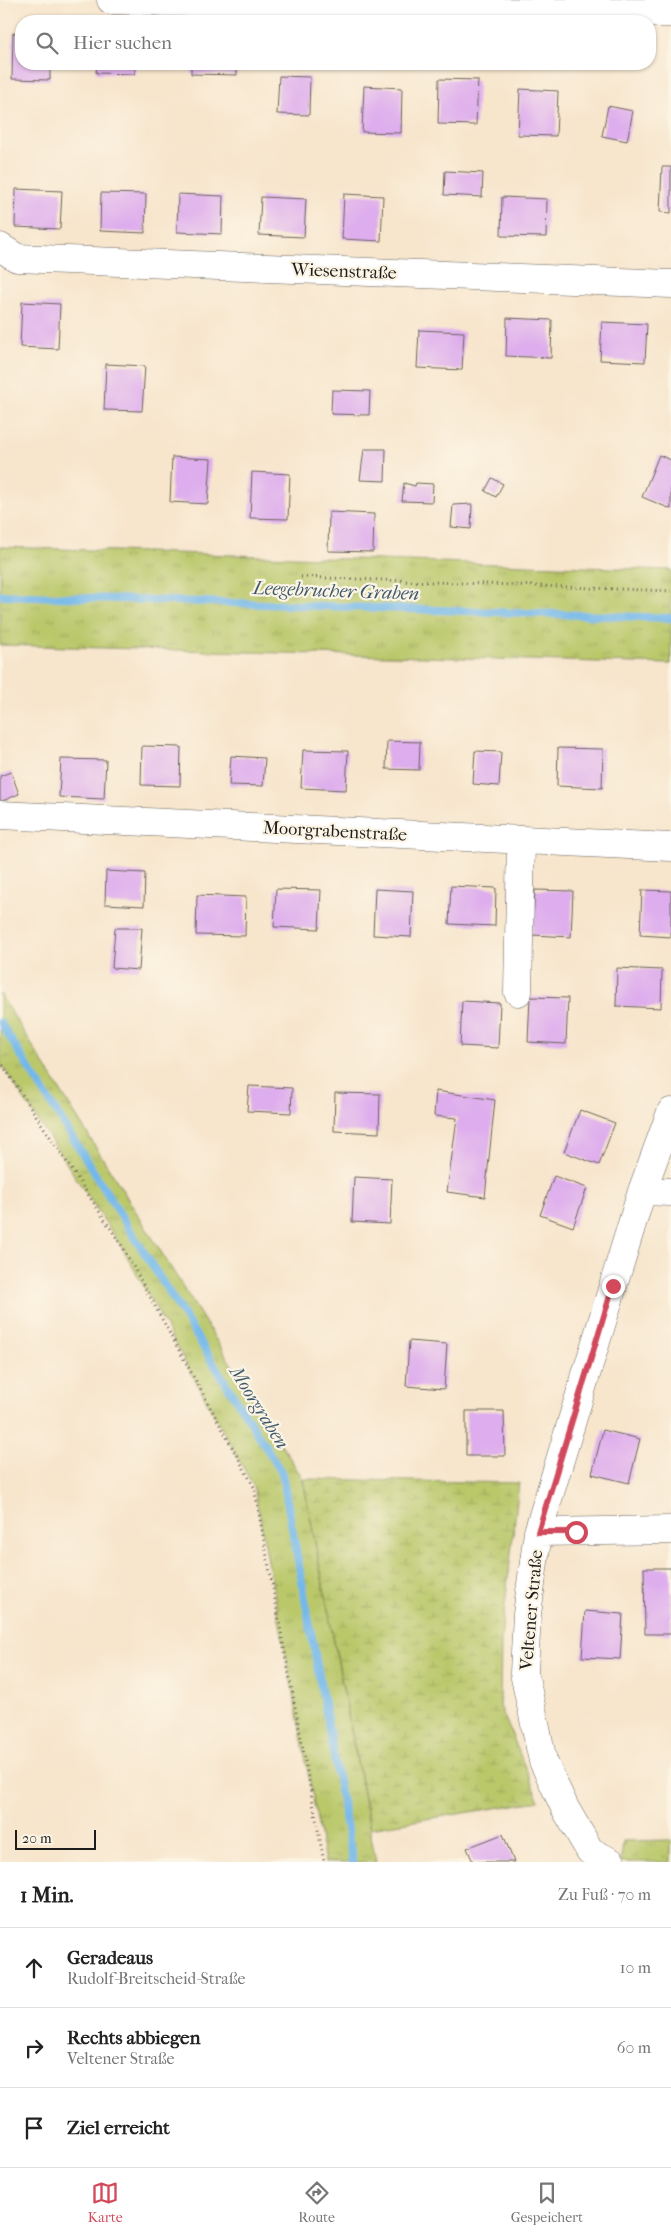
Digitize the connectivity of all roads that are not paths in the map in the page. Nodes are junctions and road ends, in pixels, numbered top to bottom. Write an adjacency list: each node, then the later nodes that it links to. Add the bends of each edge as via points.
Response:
1 (111, 0): 2 (street, via 445,12)
2 (671, 13)
3 (9, 252): 4 (street, Wiesenstraße)
4 (671, 284)
5 (0, 815): 6 (street, Moorgrabenstraße)
6 (521, 840): 7 (street, Moorgrabenstraße); 8 (street)
7 (671, 847)
8 (518, 992)
9 (671, 1112): 10 (street, Veltener Straße)
10 (642, 1191): 11 (street); 13 (street, Veltener Straße)
11 (671, 1192)
12 (671, 1530): 13 (street)
13 (538, 1532): 14 (street, Veltener Straße, via 527,1614 524,1673 532,1717 543,1761 565,1808 590,1851)
14 (611, 1862)

